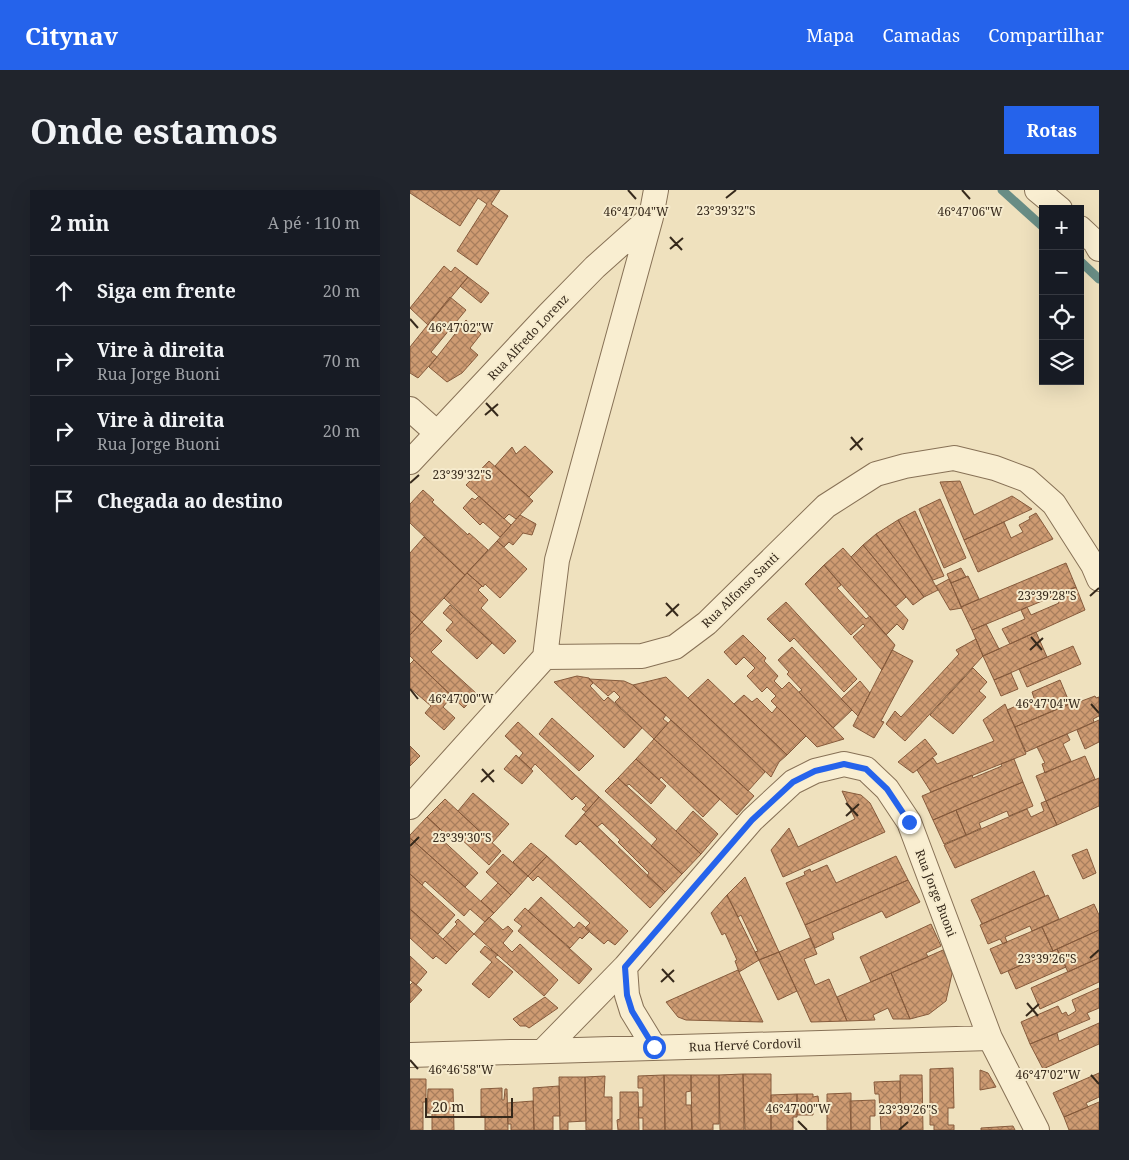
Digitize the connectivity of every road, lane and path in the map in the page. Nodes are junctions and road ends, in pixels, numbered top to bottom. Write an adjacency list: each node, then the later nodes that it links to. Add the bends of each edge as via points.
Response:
1 (656, 190): 4 (street)
2 (1037, 190): 3 (street)
3 (1055, 205)
4 (651, 217): 8 (street, Rua Alfredo Lorenz, via 575,287); 11 (street, via 557,560)
5 (1084, 232): 6 (street)
6 (1099, 249)
7 (410, 409): 8 (street)
8 (437, 433): 9 (street, Rua Alfredo Lorenz)
9 (410, 462)
10 (1099, 579): 11 (street, Rua Alfonso Santi, via 1054,504 1027,480 954,458 876,474 826,506 707,623 675,647 642,656)
11 (545, 657): 12 (street)
12 (410, 807)
13 (625, 967): 14 (street, Rua Jorge Buoni, via 772,801 793,782 815,771 844,764 866,769 887,789 909,822); 15 (street, via 632,1011); 16 (street, Rua Jorge Buoni)
14 (990, 1038): 15 (street, Rua Hervé Cordovil); 18 (street, Rua Jorge Buoni)
15 (654, 1047): 16 (street, Rua Hervé Cordovil)
16 (544, 1050): 17 (street, Rua Hervé Cordovil)
17 (410, 1055)
18 (1037, 1130)

